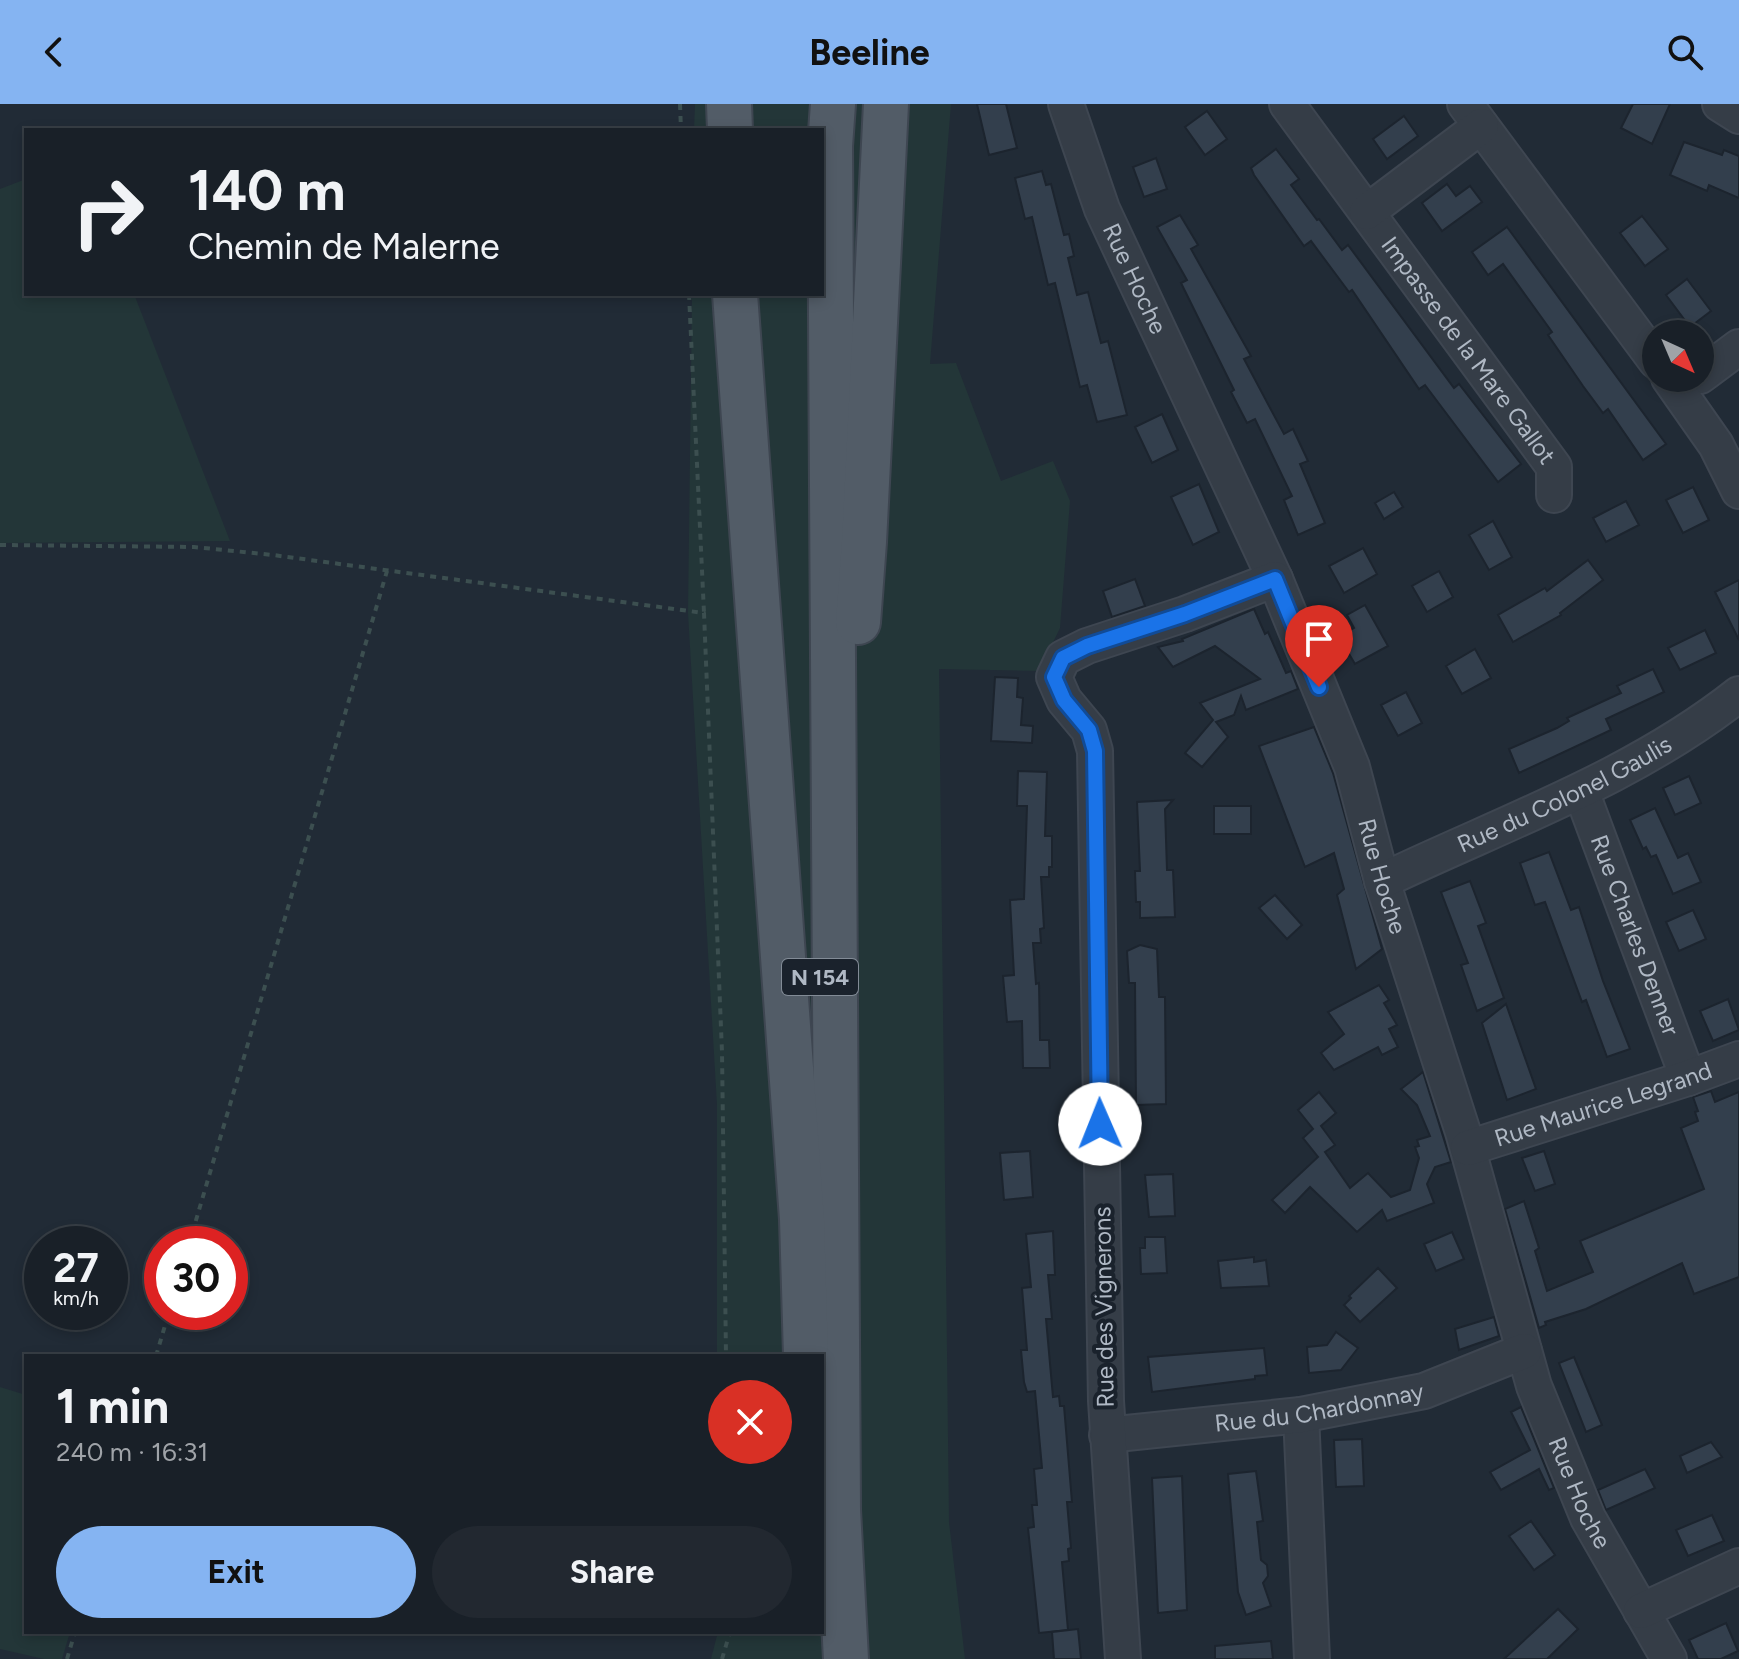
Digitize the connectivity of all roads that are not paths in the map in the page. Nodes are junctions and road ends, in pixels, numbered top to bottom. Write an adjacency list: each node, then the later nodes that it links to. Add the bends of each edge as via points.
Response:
1 (729, 104): 10 (main road)
2 (820, 104): 11 (main road)
3 (833, 104): 25 (main road, N 154)
4 (886, 104): 25 (main road, via 847,819)
5 (1066, 104): 21 (street, Rue Hoche, via 1102,209)
6 (1287, 104): 12 (street, Impasse de la Mare Gallot)
7 (1720, 104): 9 (street)
8 (1473, 115): 12 (street, Impasse de la Mare Gallot); 15 (street)
9 (1739, 116)
10 (730, 128)
11 (818, 128)
12 (1367, 212): 20 (street, Impasse de la Mare Gallot, via 1554,467)
13 (735, 296): 30 (main road, via 801,1204)
14 (818, 296): 31 (main road, N 154)
15 (1642, 342)
16 (1739, 347): 17 (street)
17 (1714, 363)
18 (1691, 392): 19 (street)
19 (1739, 491)
20 (1554, 495)
21 (1275, 579): 24 (street, Rue Hoche, via 1352,767); 34 (street, Rue des Vignerons, via 1087,646 1063,658 1054,677 1064,700 1089,730 1095,751)
22 (1739, 694): 23 (street, Rue du Colonel Gaulis)
23 (1581, 791): 24 (street, Rue du Colonel Gaulis); 27 (street, Rue Charles Denner)
24 (1382, 881): 28 (street, Rue Hoche)
25 (833, 895): 40 (main road, N 154, via 838,1510)
26 (1739, 1059): 27 (street, Rue Maurice Legrand)
27 (1688, 1078): 28 (street, Rue Maurice Legrand)
28 (1468, 1148): 29 (street, Rue Hoche)
29 (1524, 1351): 33 (street, Rue du Chardonnay, via 1424,1391); 36 (street, Rue Hoche, via 1588,1518)
30 (806, 1354)
31 (823, 1354)
32 (824, 1386): 39 (main road, N 154)
33 (1301, 1415): 34 (street, Rue du Chardonnay); 42 (street)
34 (1107, 1435): 41 (street, Rue des Vignerons)
35 (1739, 1566): 36 (street)
36 (1641, 1611): 43 (street, Rue Hoche)
37 (821, 1634): 38 (main road)
38 (823, 1659)
39 (834, 1659)
40 (846, 1659)
41 (1123, 1659)
42 (1312, 1659)
43 (1669, 1659)

